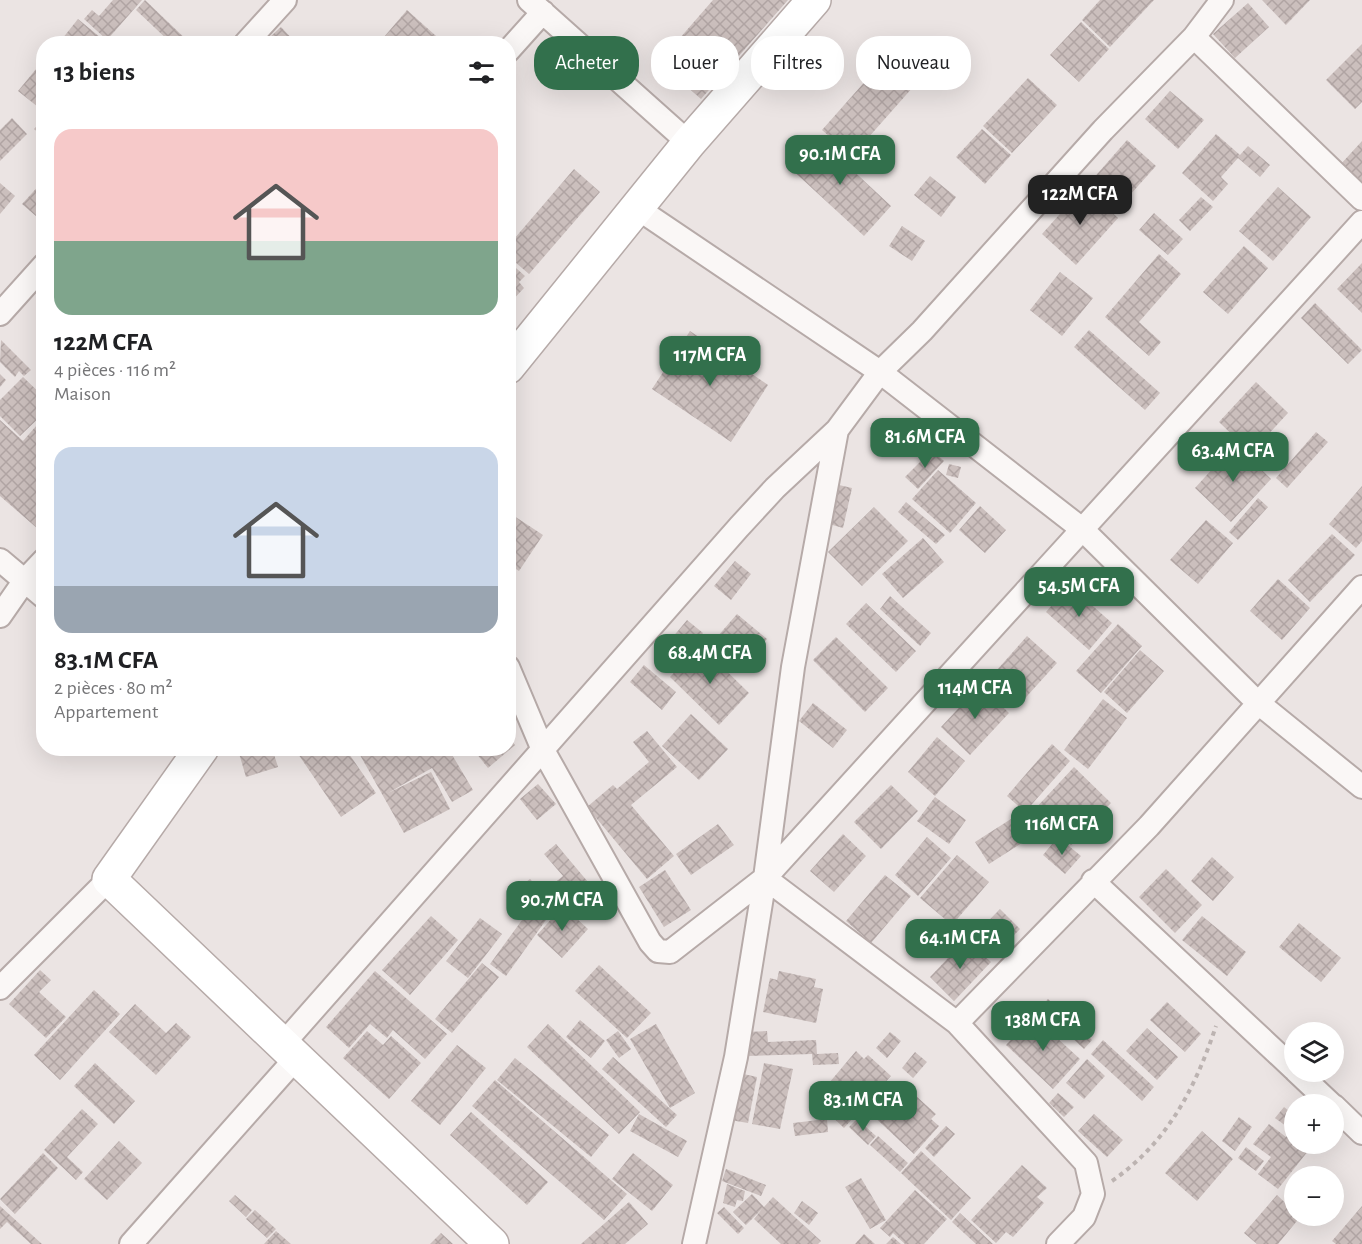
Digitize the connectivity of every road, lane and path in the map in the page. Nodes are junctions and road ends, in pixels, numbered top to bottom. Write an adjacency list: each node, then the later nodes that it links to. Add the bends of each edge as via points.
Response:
1 (285, 0): 5 (street)
2 (814, 0): 8 (street)
3 (1222, 0): 6 (street)
4 (536, 6): 7 (street); 8 (street)
5 (252, 36)
6 (1194, 37): 9 (street); 15 (street, via 1102,130 922,331)
7 (516, 38)
8 (689, 143): 10 (street)
9 (1362, 199)
10 (637, 208): 14 (street); 15 (street)
11 (1362, 222): 17 (street)
12 (36, 274): 13 (street)
13 (0, 314)
14 (516, 358)
15 (880, 372): 16 (street); 17 (street)
16 (837, 430): 26 (street, via 768,496); 29 (street, via 793,667)
17 (1082, 529): 25 (street); 29 (street)
18 (0, 560): 20 (street)
19 (36, 568): 20 (street)
20 (25, 580): 22 (street); 23 (street)
21 (1362, 587): 25 (street)
22 (36, 590)
23 (0, 616)
24 (516, 687): 26 (street)
25 (1257, 702): 28 (street); 31 (street, via 1197,774)
26 (543, 750): 29 (street, via 658,951 670,952); 35 (street)
27 (196, 756): 30 (street)
28 (1362, 787)
29 (765, 878): 34 (street); 44 (street, via 736,1057)
30 (109, 879): 32 (street); 35 (street)
31 (1093, 881): 33 (street); 34 (street)
32 (0, 988)
33 (1224, 1003): 36 (street); 41 (path, via 1206,1056 1164,1134 1147,1154)
34 (957, 1023): 41 (street, via 1086,1162)
35 (290, 1051): 42 (street); 43 (street)
36 (1284, 1060)
37 (1308, 1082): 38 (street)
38 (1320, 1094)
39 (1344, 1116): 40 (street)
40 (1362, 1133)
41 (1093, 1194): 45 (street, via 1084,1217)
42 (131, 1244)
43 (492, 1244)
44 (694, 1244)
45 (1058, 1244)

